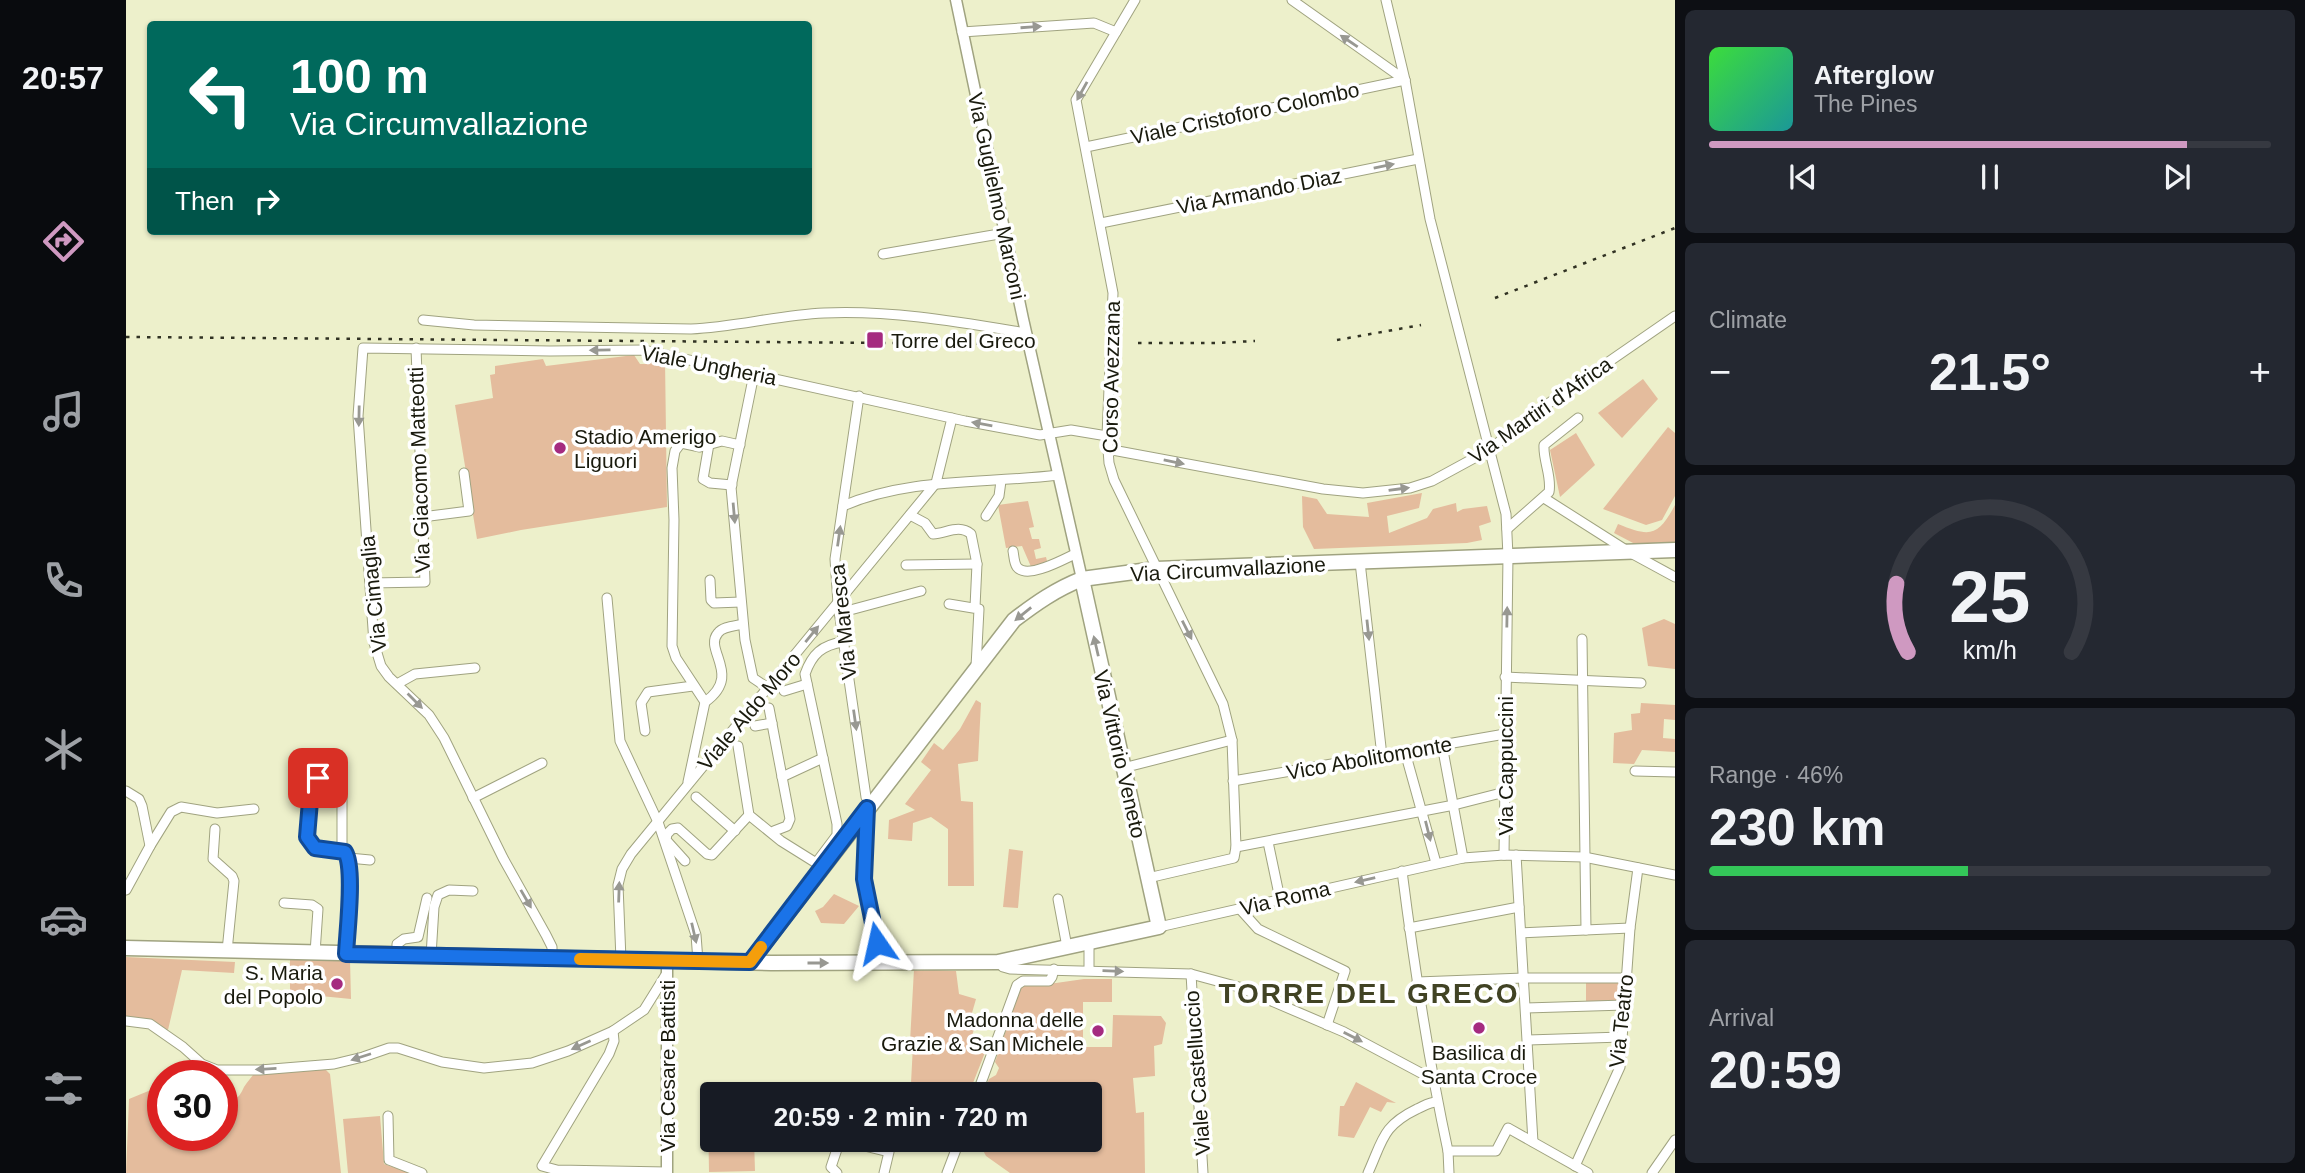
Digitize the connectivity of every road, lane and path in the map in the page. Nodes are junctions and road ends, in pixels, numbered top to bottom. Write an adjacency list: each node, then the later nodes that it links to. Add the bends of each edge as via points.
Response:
1 (956, 0): 5 (street, Via Guglielmo Marconi)
2 (1135, 0): 6 (street, Corso Avezzana)
3 (1292, 0): 7 (street, one-way to 3)
4 (1386, 0): 7 (street, Via Cappuccini)
5 (962, 32): 6 (street, one-way to 6, via 1094,23); 11 (street, Via Guglielmo Marconi)
6 (1116, 32): 8 (street, Corso Avezzana, one-way to 8, via 1076,100)
7 (1405, 80): 8 (street, Viale Cristoforo Colombo); 9 (street, Via Cappuccini)
8 (1086, 147): 10 (street, Corso Avezzana)
9 (1418, 159): 10 (street, Via Armando Diaz, one-way to 9); 27 (street, Via Cappuccini)
10 (1101, 223): 23 (street, Corso Avezzana, via 1113,293)
11 (1005, 233): 12 (street); 15 (street, Via Guglielmo Marconi)
12 (883, 254)
13 (1675, 316): 27 (street, Via Martiri d'Africa, via 1535,412)
14 (423, 320): 15 (street, via 691,329 822,313 884,314)
15 (1026, 333): 22 (street, Via Guglielmo Marconi)
16 (363, 348): 17 (street, Viale Ungheria); 51 (street, Via Cimaglia, one-way to 51, via 358,416)
17 (416, 348): 18 (street, Viale Ungheria, one-way to 17, via 644,350); 37 (street, Via Giacomo Matteotti)
18 (754, 374): 19 (street, Viale Ungheria); 25 (street)
19 (859, 396): 20 (street, Viale Ungheria); 34 (street, Via Maresca)
20 (952, 418): 22 (street, Viale Ungheria, one-way to 20); 31 (street)
21 (1578, 418): 33 (street, via 1544,445 1550,485)
22 (1049, 433): 23 (street, via 1071,430); 29 (street, Via Guglielmo Marconi)
23 (1107, 436): 26 (street, Corso Avezzana)
24 (709, 444): 25 (street); 32 (street, via 703,479); 68 (street, via 681,443 674,451 672,468 672,646)
25 (740, 445): 32 (street)
26 (1107, 449): 27 (street, Via Martiri d'Africa, one-way to 27, via 1363,493 1432,481); 47 (street, Corso Avezzana, via 1114,480)
27 (1489, 450): 38 (street, Via Cappuccini)
28 (464, 473): 37 (street, via 470,511)
29 (1058, 475): 30 (street); 42 (street, Via Guglielmo Marconi)
30 (1001, 481): 31 (street); 36 (street, via 999,496)
31 (936, 483): 34 (street); 35 (street, Viale Aldo Moro)
32 (732, 485): 54 (street, one-way to 54)
33 (1544, 498): 38 (street); 41 (street)
34 (843, 506): 57 (street, Via Maresca, one-way to 34, via 835,559)
35 (910, 516): 45 (street, via 925,523 933,534 955,528 968,531); 57 (street, Viale Aldo Moro)
36 (986, 516)
37 (422, 517): 51 (street, Via Giacomo Matteotti, via 425,582)
38 (1507, 529): 43 (street, Via Cappuccini)
39 (1675, 550): 41 (main road, Via Circumvallazione)
40 (1013, 551): 42 (street, via 1015,565 1026,572)
41 (1629, 552): 43 (main road, Via Circumvallazione); 48 (street)
42 (1075, 554): 49 (street, Via Guglielmo Marconi)
43 (1508, 556): 44 (main road, Via Circumvallazione); 63 (street, Via Cappuccini, one-way to 43)
44 (1360, 562): 47 (main road, Via Circumvallazione); 81 (street, one-way to 81)
45 (977, 564): 46 (street); 56 (street)
46 (906, 565)
47 (1156, 569): 49 (main road, Via Circumvallazione); 77 (street, Corso Avezzana, one-way to 77, via 1208,669)
48 (1675, 577)
49 (1082, 579): 62 (main road, Via Circumvallazione, one-way to 62, via 1037,602 1014,621); 85 (main road, Via Vittorio Veneto, one-way to 49)
50 (710, 580): 54 (street, via 714,603)
51 (371, 583): 66 (street, Via Cimaglia, via 374,643 382,666)
52 (921, 592): 57 (street)
53 (607, 598): 101 (street, via 620,741)
54 (741, 602): 58 (street)
55 (948, 604): 56 (street)
56 (975, 607): 62 (street, via 979,609)
57 (838, 608): 60 (street, Via Maresca); 69 (street, Viale Aldo Moro, one-way to 57)
58 (743, 624): 69 (street, via 753,678); 71 (street, via 718,631 715,643 722,679)
59 (1582, 639): 64 (street)
60 (843, 642): 67 (street, via 830,644 811,658); 97 (street, Via Maresca, one-way to 97)
61 (475, 668): 66 (street, via 415,674)
62 (976, 669): 97 (main road, Via Circumvallazione)
63 (1505, 677): 64 (street); 76 (street, Via Cappuccini)
64 (1583, 681): 65 (street); 111 (street)
65 (1641, 683)
66 (397, 684): 95 (street, Via Cimaglia, one-way to 95, via 429,715)
67 (807, 684): 70 (street); 82 (street)
68 (694, 686): 71 (street); 75 (street, via 648,692 641,704)
69 (768, 688): 91 (street, Viale Aldo Moro)
70 (784, 691)
71 (705, 702): 91 (street)
72 (769, 708): 73 (street)
73 (772, 723): 74 (street); 88 (street)
74 (755, 726)
75 (645, 730)
76 (1505, 734): 79 (street, Vico Abolitomonte); 93 (street, Via Cappuccini)
77 (1232, 740): 85 (street); 89 (street, Corso Avezzana)
78 (738, 746): 100 (street)
79 (1442, 746): 80 (street, Vico Abolitomonte); 96 (street)
80 (1405, 752): 81 (street, Vico Abolitomonte); 99 (street)
81 (1382, 755): 89 (street, Vico Abolitomonte)
82 (823, 758): 88 (street); 116 (street, via 837,832)
83 (542, 763): 95 (street)
84 (321, 764): 108 (street, via 320,776 311,789 307,837 315,848)
85 (1123, 768): 120 (main road, Via Vittorio Veneto)
86 (1635, 771): 87 (street)
87 (1675, 772)
88 (782, 777): 104 (street, via 790,822)
89 (1233, 781): 107 (street, Corso Avezzana)
90 (342, 785): 108 (street)
91 (687, 787): 101 (street, Viale Aldo Moro)
92 (126, 791): 106 (street, via 139,799)
93 (1505, 792): 96 (street); 109 (street, Via Cappuccini)
94 (696, 797): 103 (street)
95 (473, 798): 142 (street, Via Cimaglia, one-way to 142, via 547,934)
96 (1454, 805): 99 (street); 112 (street)
97 (869, 806): 116 (main road, Via Circumvallazione); 147 (street, Via Maresca, via 864,879)
98 (254, 808): 106 (street, via 218,813 175,809)
99 (1422, 809): 105 (street); 115 (street, one-way to 115)
100 (750, 815): 103 (street); 116 (street)
101 (658, 821): 143 (street, Viale Aldo Moro, one-way to 101, via 618,885 622,869); 144 (street, one-way to 144, via 696,935)
102 (215, 829): 137 (street, via 213,859 234,881)
103 (735, 831): 114 (street, via 709,855 678,828 672,829 666,840)
104 (774, 831)
105 (1268, 842): 107 (street); 125 (street)
106 (150, 846): 121 (street)
107 (1236, 847): 120 (street, via 1234,858)
108 (346, 855): 113 (street); 139 (street, via 350,876)
109 (1504, 855): 110 (street, Via Roma); 112 (street, Via Roma)
110 (1516, 855): 111 (street, Via Roma); 127 (street)
111 (1584, 857): 117 (street, Via Roma); 132 (street)
112 (1463, 858): 115 (street, Via Roma)
113 (370, 859)
114 (685, 861)
115 (1436, 863): 118 (street, Via Roma)
116 (819, 865): 145 (main road, Via Circumvallazione)
117 (1638, 868): 119 (street, Via Roma); 131 (street, Via Teatro)
118 (1402, 871): 125 (street, Via Roma, one-way to 125); 130 (street)
119 (1675, 875)
120 (1148, 878): 129 (main road, Via Vittorio Veneto)
121 (126, 890)
122 (473, 891): 141 (street, via 449,890 438,895)
123 (427, 898): 140 (street, via 418,937 400,941)
124 (1058, 899): 135 (street)
125 (1280, 899): 128 (street, Via Roma)
126 (284, 903): 138 (street, via 318,908)
127 (1520, 907): 130 (street); 133 (street)
128 (1240, 909): 129 (street, Via Roma); 158 (street, via 1258,929 1345,971)
129 (1159, 927): 134 (main road, Via Roma)
130 (1409, 928): 154 (street)
131 (1630, 928): 132 (street); 153 (street, Via Teatro)
132 (1586, 930): 133 (street)
133 (1521, 933): 152 (street)
134 (1089, 943): 135 (main road, Via Roma); 150 (street)
135 (1067, 947): 146 (main road, Via Roma)
136 (126, 948): 137 (main road, Via Roma)
137 (227, 951): 138 (main road, Via Roma)
138 (315, 953): 139 (main road, Via Roma)
139 (346, 954): 140 (main road, Via Roma)
140 (397, 955): 141 (main road, Via Roma)
141 (431, 956): 142 (main road, Via Roma)
142 (552, 958): 143 (main road, Via Roma)
143 (621, 960): 148 (main road, Via Roma)
144 (698, 961): 145 (main road, Via Roma); 148 (main road, Via Roma)
145 (750, 962): 147 (main road, Via Roma, one-way to 147)
146 (998, 962): 147 (main road, Via Roma); 149 (street, via 1010,969)
147 (880, 963)
148 (667, 966): 159 (street, via 644,1010); 173 (street, Via Cesare Battisti)
149 (1054, 969): 150 (street); 163 (street, via 1049,981 1017,985)
150 (1089, 970): 151 (street, one-way to 151)
151 (1191, 974): 158 (street, via 1239,988); 178 (street, Viale Castelluccio)
152 (1524, 978): 153 (street); 154 (street); 156 (street)
153 (1626, 978): 155 (street, Via Teatro)
154 (1417, 982): 162 (street)
155 (1625, 1005): 156 (street); 160 (street, Via Teatro)
156 (1526, 1008): 161 (street)
157 (126, 1021): 159 (street, one-way to 157, via 533,1063 484,1068 388,1048 334,1064 209,1069 150,1024)
158 (1327, 1025): 162 (street, one-way to 162)
159 (613, 1031): 173 (street, via 609,1054 542,1166)
160 (1622, 1037): 161 (street); 172 (street, Via Teatro, via 1620,1067)
161 (1528, 1040): 167 (street)
162 (1434, 1080): 164 (street)
163 (981, 1082)
164 (1437, 1102): 168 (street); 179 (street, via 1399,1117 1391,1125)
165 (388, 1116): 174 (street, via 389,1160)
166 (1675, 1140): 183 (street)
167 (1533, 1142): 168 (street, via 1507,1128 1496,1151); 172 (street)
168 (1448, 1151): 180 (street)
169 (836, 1152): 175 (street, via 831,1167)
170 (889, 1152): 176 (street)
171 (955, 1152): 177 (street)
172 (1574, 1165): 181 (street, Via Teatro); 182 (street)
173 (667, 1172)
174 (422, 1173)
175 (837, 1173)
176 (884, 1173)
177 (947, 1173)
178 (1203, 1173)
179 (1368, 1173)
180 (1449, 1173)
181 (1567, 1173)
182 (1588, 1173)
183 (1651, 1173)

